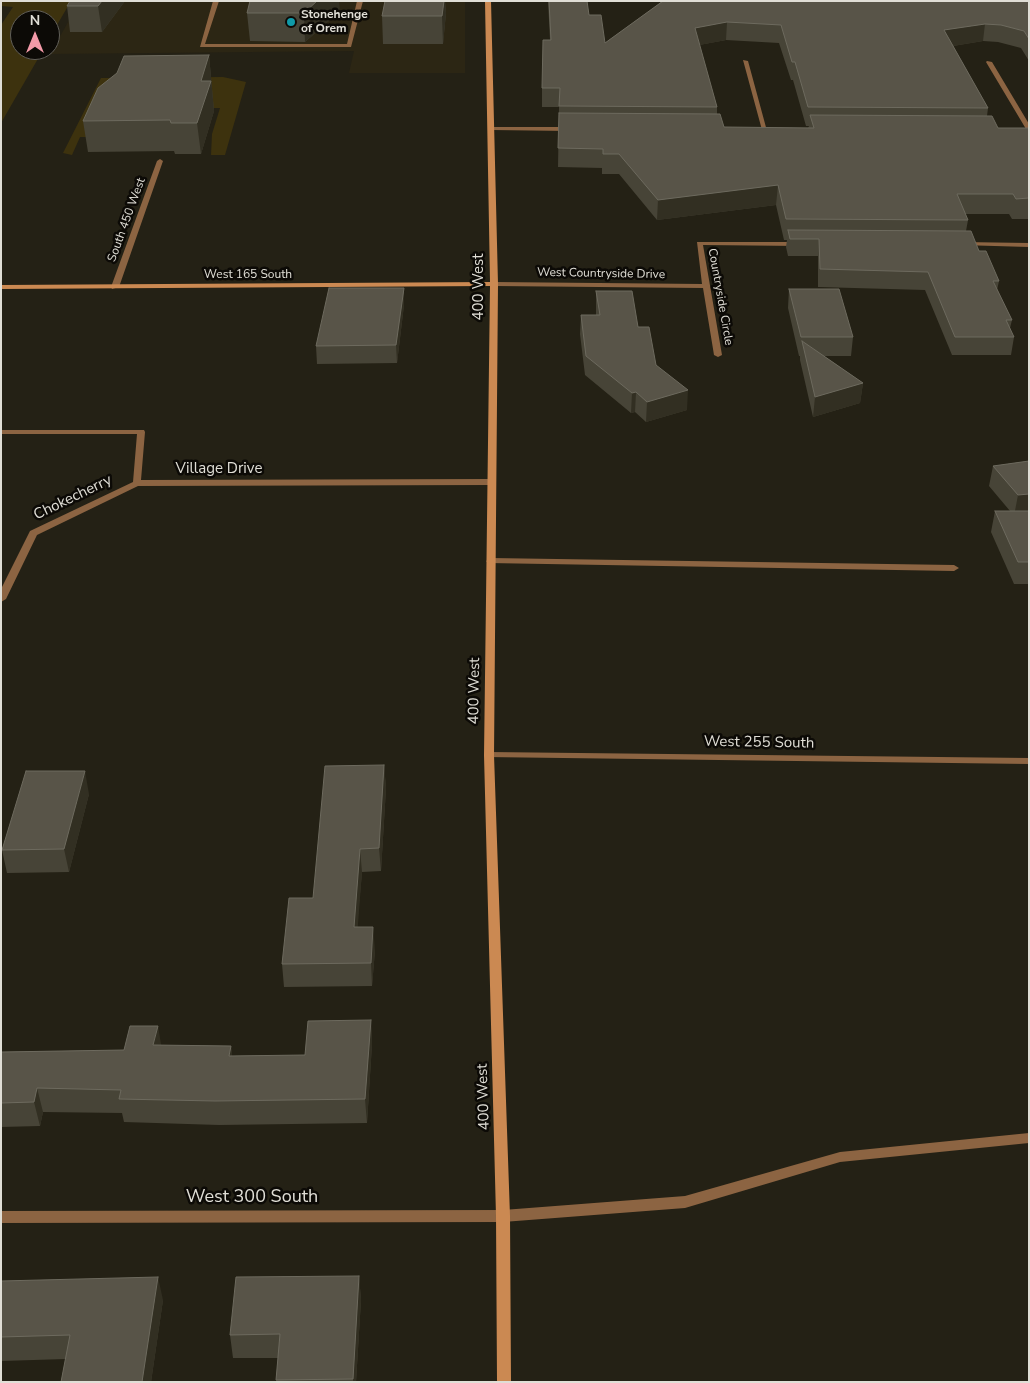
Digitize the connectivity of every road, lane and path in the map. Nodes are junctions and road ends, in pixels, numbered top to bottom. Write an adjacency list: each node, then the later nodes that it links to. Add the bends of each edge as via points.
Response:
1 (216, 1): 2 (street, via 202,46 350,46)
2 (360, 1)
3 (488, 1): 6 (main road, 400 West)
4 (745, 61): 9 (street)
5 (989, 62): 11 (street)
6 (492, 128): 7 (street); 17 (main road, 400 West)
7 (575, 129)
8 (755, 130): 9 (street)
9 (765, 130): 10 (street)
10 (775, 130)
11 (1029, 130): 12 (street)
12 (1019, 131)
13 (160, 161): 20 (street, South 450 West)
14 (805, 244): 18 (street, Countryside Circle, via 699,243)
15 (951, 244): 16 (street)
16 (1029, 245)
17 (494, 284): 18 (street, West Countryside Drive); 20 (main road, West 165 South); 23 (main road, 400 West)
18 (707, 286): 21 (street, Countryside Circle)
19 (1, 287): 20 (main road, West 165 South)
20 (114, 287)
21 (718, 355)
22 (1, 432): 24 (street, via 141,432)
23 (492, 482): 24 (street, Village Drive); 25 (main road, 400 West)
24 (137, 483): 27 (street, Chokecherry, via 33,533)
25 (491, 561): 26 (street); 28 (main road, 400 West)
26 (954, 568)
27 (1, 599)
28 (489, 755): 29 (street, West 255 South); 31 (main road, 400 West)
29 (1029, 762)
30 (1029, 1138): 31 (street, West 300 South, via 840,1157 685,1202)
31 (503, 1216): 32 (street, West 300 South); 33 (main road, 400 West)
32 (1, 1217)
33 (504, 1382)

